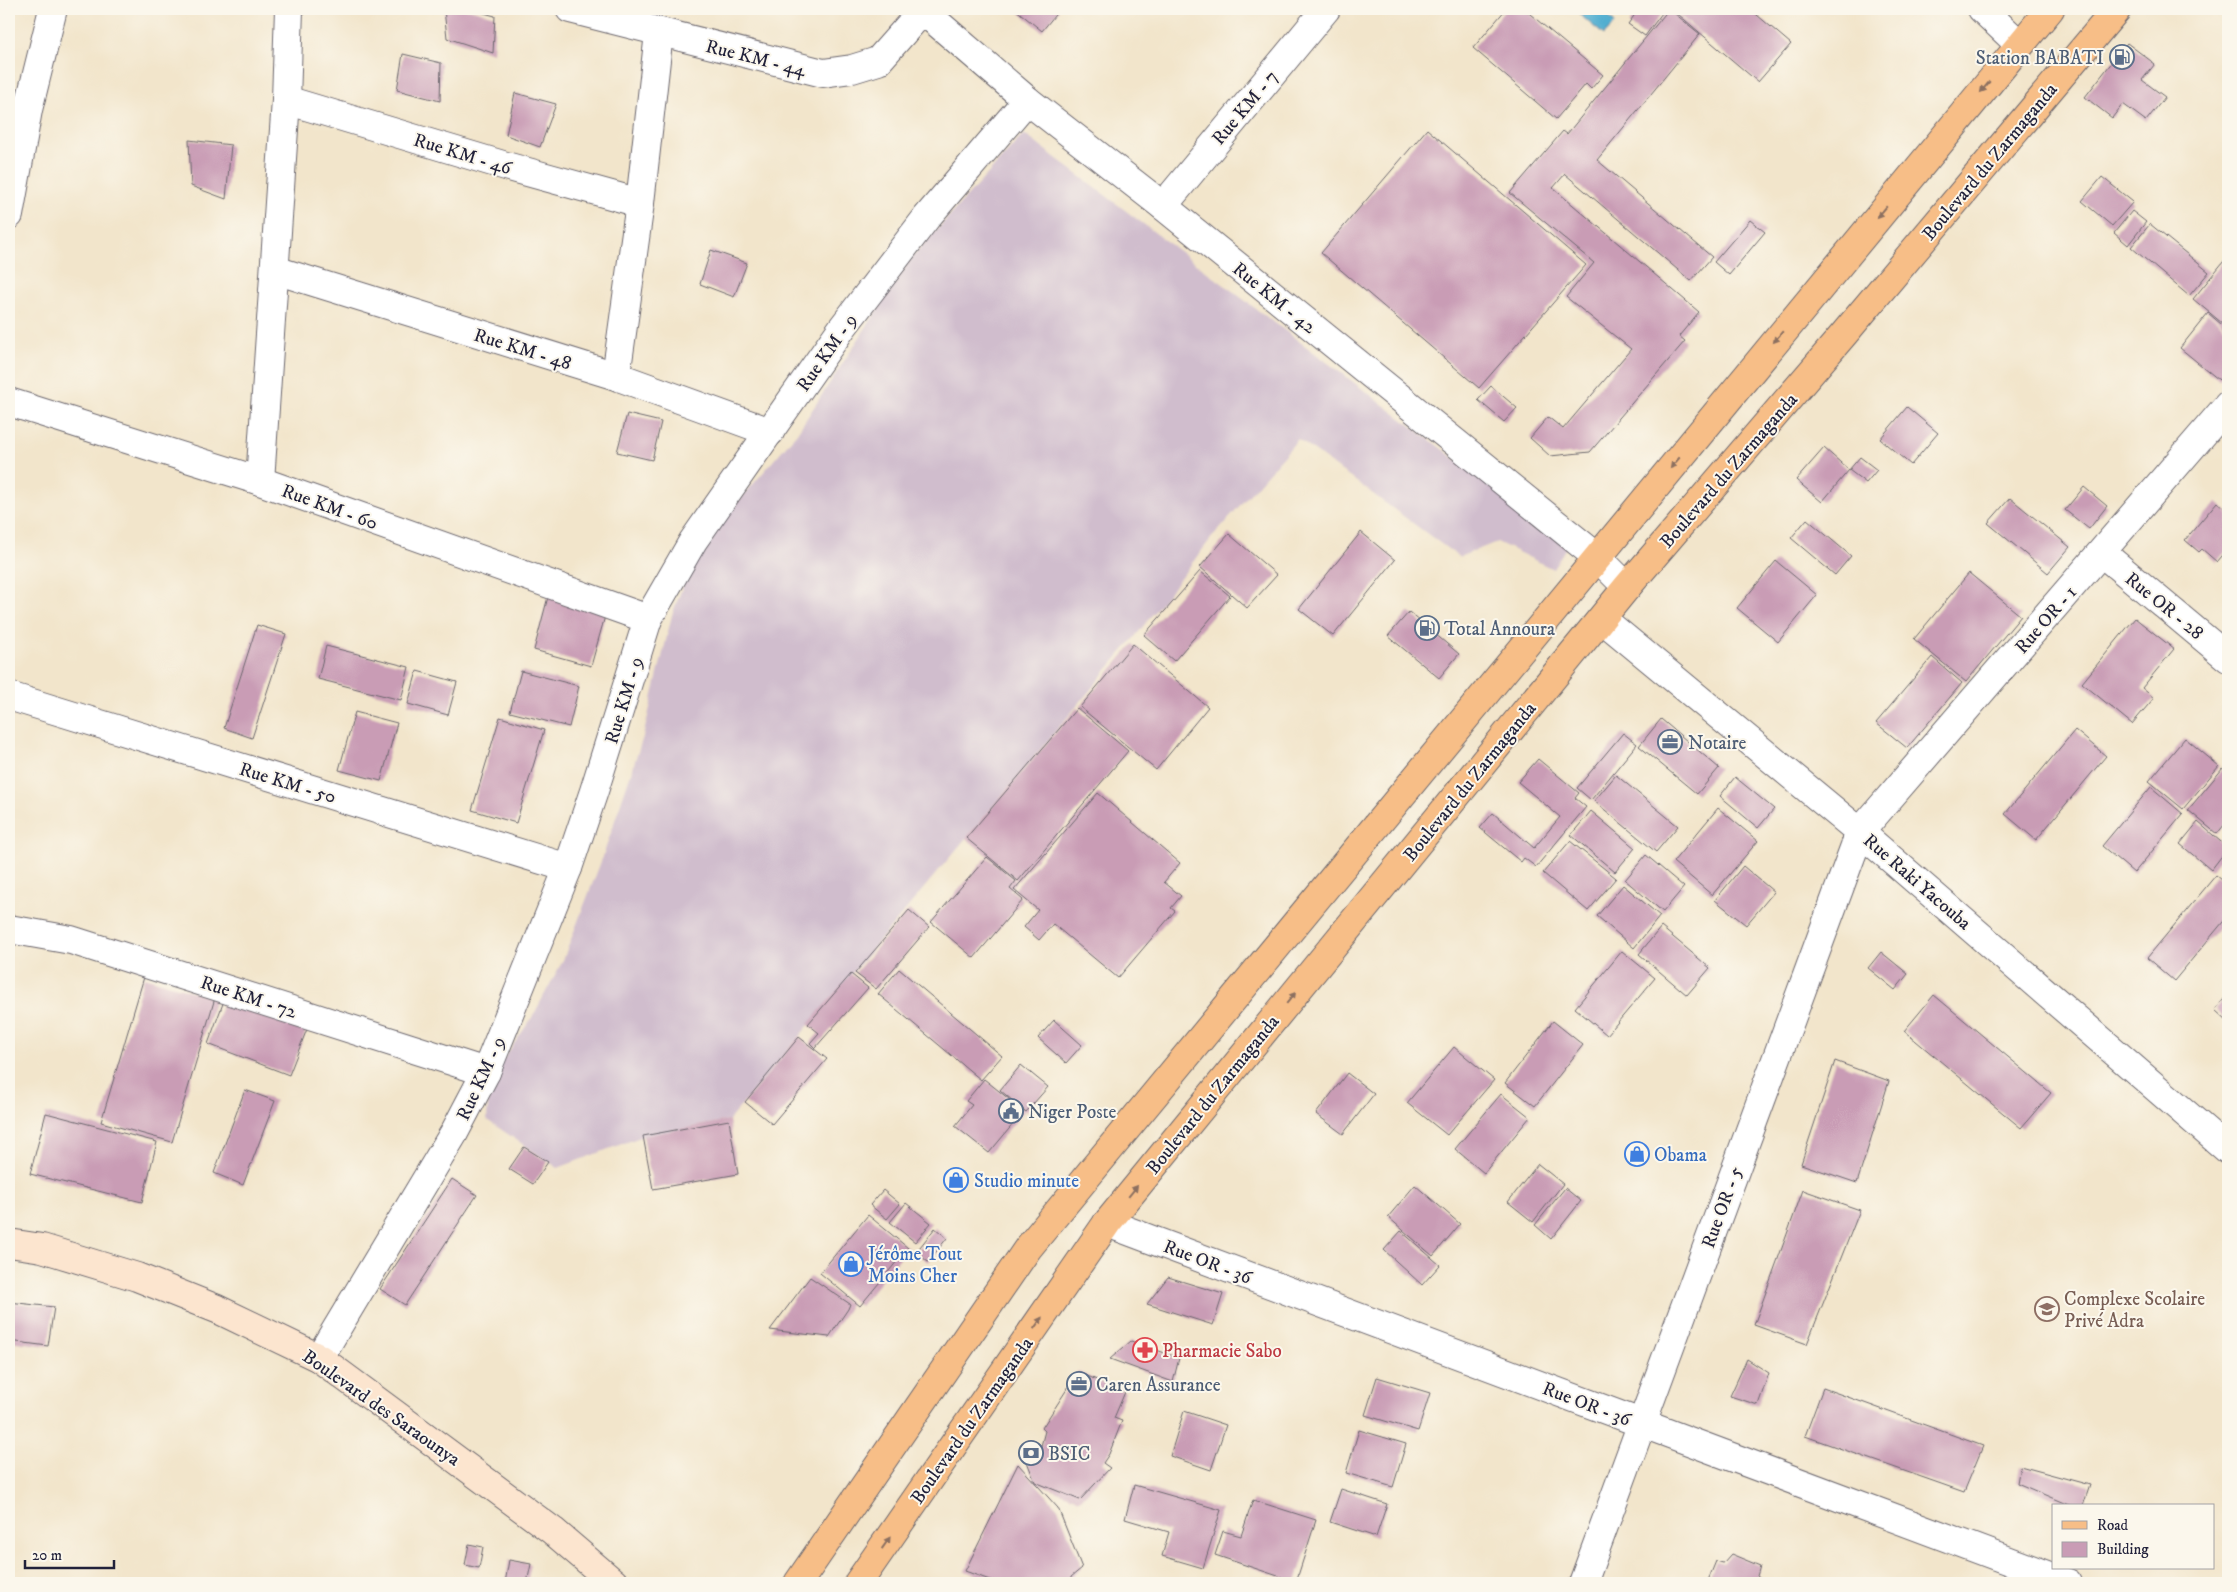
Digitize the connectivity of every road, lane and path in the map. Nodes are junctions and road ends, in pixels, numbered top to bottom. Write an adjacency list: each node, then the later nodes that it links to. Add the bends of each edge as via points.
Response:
1 (53, 9): 15 (street, via 28,110)
2 (289, 9): 11 (street)
3 (570, 9): 9 (street, Rue KM - 44)
4 (922, 9): 9 (street, Rue KM - 44, via 878,61 823,73); 12 (street, Rue KM - 42)
5 (1326, 9): 14 (street, Rue KM - 7)
6 (1982, 9): 10 (street)
7 (2050, 9): 10 (main road)
8 (2117, 9): 24 (main road, Boulevard du Zarmaganda)
9 (659, 33): 13 (street)
10 (2020, 45): 23 (main road, one-way to 23)
11 (286, 100): 13 (street, Rue KM - 46); 16 (street)
12 (1028, 100): 14 (street, Rue KM - 42); 20 (street, Rue KM - 9, via 921,225 842,328)
13 (640, 203): 17 (street)
14 (1162, 206): 23 (street, Rue KM - 42)
15 (9, 215)
16 (275, 270): 17 (street, Rue KM - 48); 21 (street)
17 (616, 376): 20 (street, Rue KM - 48)
18 (9, 402): 21 (street, Rue KM - 60)
19 (2228, 405): 22 (street, Rue OR - 1)
20 (770, 432): 25 (street, Rue KM - 9, via 693,541)
21 (260, 481): 25 (street, Rue KM - 60)
22 (2102, 553): 27 (street, Rue OR - 28); 29 (street, Rue OR - 1)
23 (1597, 557): 24 (street, Rue KM - 42); 40 (main road, via 1028,1248)
24 (1628, 587): 26 (main road, Boulevard du Zarmaganda)
25 (648, 619): 30 (street, Rue KM - 9)
26 (1602, 619): 29 (street, Rue Raki Yacouba); 34 (main road, Boulevard du Zarmaganda, one-way to 26)
27 (2228, 658)
28 (9, 696): 30 (street, Rue KM - 50)
29 (1860, 832): 33 (street, Rue Raki Yacouba); 37 (street, Rue OR - 5)
30 (568, 868): 32 (street, Rue KM - 9)
31 (9, 929): 32 (street, Rue KM - 72, via 71,940)
32 (486, 1072): 36 (street, Rue KM - 9, via 454,1133)
33 (2228, 1150)
34 (1106, 1223): 37 (street, Rue OR - 36); 38 (main road, Boulevard du Zarmaganda, one-way to 34)
35 (9, 1243): 36 (main road, Boulevard des Saraounya, via 42,1248 137,1277 217,1309)
36 (319, 1358): 39 (main road, Boulevard des Saraounya, via 553,1530)
37 (1642, 1424): 41 (street, Rue OR - 5); 42 (street, Rue OR - 36)
38 (862, 1582)
39 (614, 1583)
40 (798, 1583)
41 (1583, 1583)
42 (2068, 1583)

